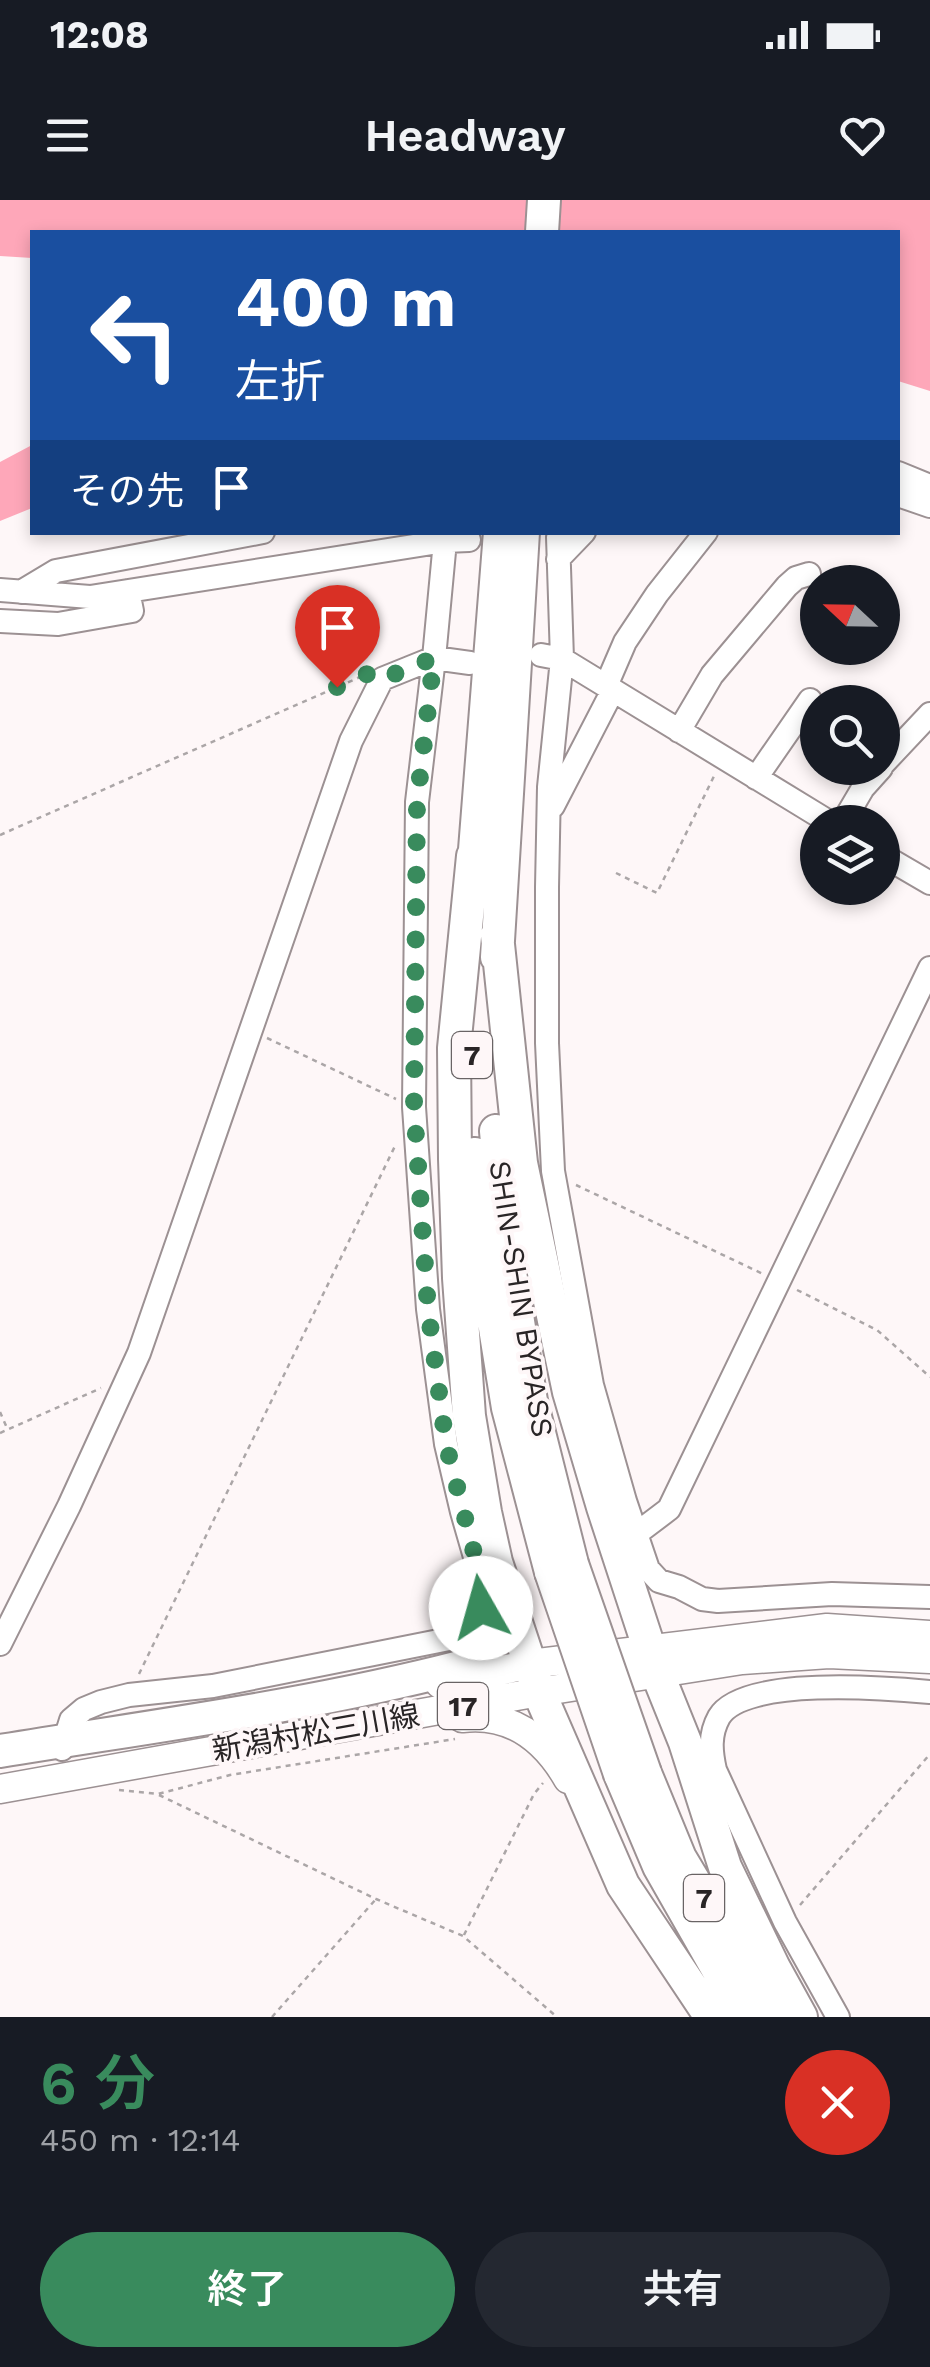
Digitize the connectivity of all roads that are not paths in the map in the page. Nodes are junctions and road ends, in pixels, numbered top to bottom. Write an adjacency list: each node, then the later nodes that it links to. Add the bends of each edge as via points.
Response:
1 (522, 200): 3 (highway)
2 (544, 200): 4 (highway)
3 (520, 230)
4 (542, 230)
5 (900, 474): 6 (street)
6 (930, 486)
7 (900, 496): 8 (street)
8 (930, 506)
9 (247, 535): 16 (street, via 56,571)
10 (704, 535): 22 (street, via 625,642)
11 (484, 536): 13 (street); 30 (highway, SHIN-SHIN BYPASS / 7)
12 (528, 537): 14 (street); 33 (highway, SHIN-SHIN BYPASS / 7)
13 (444, 541): 17 (street); 20 (street)
14 (560, 543): 19 (street)
15 (800, 577): 25 (street, via 712,676)
16 (11, 591): 17 (street, via 90,597)
17 (128, 591): 18 (street, via 132,610 58,624)
18 (0, 621)
19 (551, 657): 22 (street); 29 (street)
20 (434, 658): 21 (street); 37 (street, via 417,802 417,1118 428,1309 446,1444); 41 (street, via 382,679 351,742 130,1376)
21 (470, 663)
22 (610, 688): 25 (street); 29 (street)
23 (800, 714): 27 (street)
24 (930, 714): 26 (street)
25 (679, 731): 27 (street)
26 (900, 746)
27 (756, 778): 28 (street)
28 (801, 805)
29 (549, 813): 36 (street, via 544,1169)
30 (473, 856): 35 (highway, via 454,1048 455,1159 469,1416); 38 (highway, SHIN-SHIN BYPASS / 7, via 472,1113 484,1260 508,1408)
31 (900, 866): 32 (street)
32 (930, 883)
33 (497, 936): 36 (highway, via 521,1163 542,1270 569,1392); 38 (highway, SHIN-SHIN BYPASS / 7, via 494,1110 508,1254)
34 (930, 968): 36 (street, via 669,1509)
35 (488, 1520): 37 (highway); 44 (highway)
36 (629, 1548): 39 (street, via 660,1581 702,1599); 43 (highway)
37 (484, 1567): 48 (street, via 475,1625 454,1638 100,1702 71,1720); 48 (highway, via 503,1612 489,1644 460,1668)
38 (561, 1568): 50 (highway, SHIN-SHIN BYPASS / 7, bridge)
39 (930, 1596)
40 (930, 1635): 43 (main road, 新潟村松三川線 / 17, via 827,1628)
41 (0, 1644)
42 (930, 1659): 43 (main road, 新潟村松三川線 / 17, via 829,1654)
43 (655, 1661): 44 (main road, 新潟村松三川線 / 17); 47 (highway)
44 (535, 1678): 46 (main road, 新潟村松三川線 / 17); 48 (main road, 新潟村松三川線 / 17); 52 (highway)
45 (930, 1692): 47 (street, via 853,1686 774,1691 739,1699)
46 (336, 1729): 51 (main road, 新潟村松三川線 / 17); 52 (main road, via 354,1735 479,1716 516,1725 538,1739 563,1770)
47 (697, 1743): 56 (highway, via 725,1867); 57 (street, via 715,1770 778,1930)
48 (62, 1745): 49 (highway)
49 (0, 1755)
50 (632, 1773): 54 (highway, SHIN-SHIN BYPASS / 7, via 659,1866); 55 (highway, SHIN-SHIN BYPASS / 7)
51 (0, 1790)
52 (610, 1855): 53 (highway)
53 (705, 2016)
54 (745, 2017)
55 (776, 2017)
56 (801, 2017)
57 (838, 2017)

